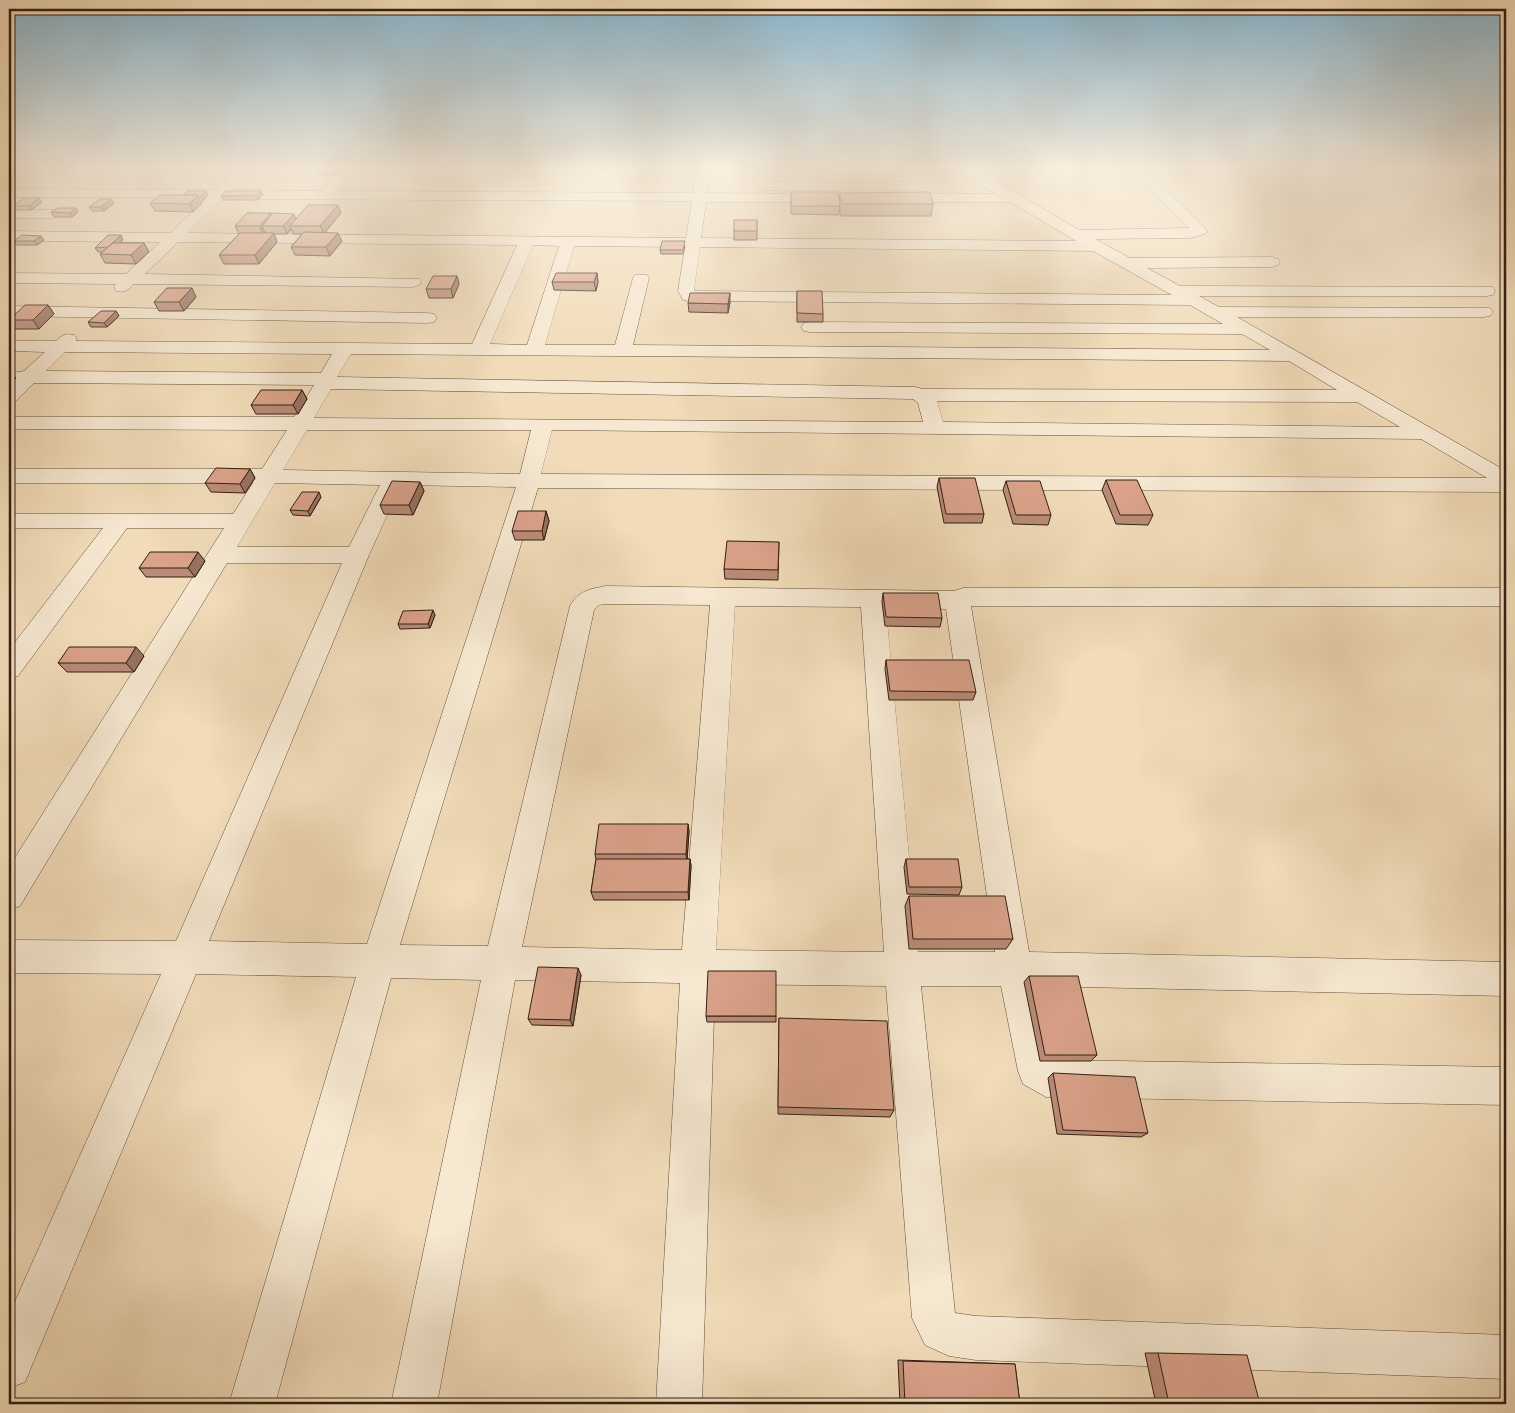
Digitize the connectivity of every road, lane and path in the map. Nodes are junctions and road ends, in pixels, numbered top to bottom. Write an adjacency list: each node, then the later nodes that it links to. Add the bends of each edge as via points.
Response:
1 (178, 233): 7 (street)
2 (694, 233): 10 (street)
3 (1072, 233): 5 (street)
4 (1190, 233): 5 (street)
5 (1076, 235): 11 (street)
6 (17, 236): 7 (street); 12 (street)
7 (174, 237): 8 (street); 17 (street)
8 (527, 241): 9 (street); 32 (street)
9 (568, 241): 10 (street); 33 (street)
10 (693, 242): 11 (street); 21 (street, via 686,291 689,296 696,297)
11 (1096, 246): 14 (street)
12 (9, 248)
13 (1272, 262): 14 (street)
14 (1127, 263): 19 (street)
15 (9, 278): 17 (street)
16 (641, 278): 34 (street)
17 (130, 279): 18 (street); 23 (street)
18 (413, 282)
19 (1176, 290): 20 (street); 21 (street)
20 (1487, 291)
21 (1193, 300): 24 (street)
22 (9, 311): 23 (street)
23 (95, 312): 26 (street); 30 (street)
24 (1214, 312): 25 (street); 28 (street)
25 (1484, 312)
26 (428, 318)
27 (810, 327): 28 (street)
28 (1246, 329): 35 (street)
29 (9, 346): 30 (street)
30 (60, 346): 31 (street); 37 (street)
31 (346, 348): 32 (street); 38 (street)
32 (479, 349): 33 (street)
33 (534, 350): 34 (street)
34 (623, 350): 35 (street)
35 (1292, 356): 41 (street)
36 (9, 377): 37 (street)
37 (28, 377): 38 (street); 40 (street)
38 (326, 381): 39 (street); 44 (street)
39 (922, 395): 41 (street); 45 (street, via 927,399)
40 (9, 396)
41 (1362, 396): 46 (street)
42 (9, 423): 44 (street)
43 (543, 424): 44 (street); 45 (street); 50 (street)
44 (300, 425): 48 (street)
45 (934, 428): 46 (street)
46 (1424, 433): 51 (street)
47 (9, 476): 48 (street)
48 (268, 476): 49 (street); 54 (street)
49 (394, 478): 50 (street); 57 (street)
50 (529, 480): 52 (street); 66 (street)
51 (1506, 480)
52 (1506, 486)
53 (9, 521): 55 (street)
54 (240, 521): 55 (street); 56 (street)
55 (121, 522): 62 (street)
56 (219, 555): 57 (street); 63 (street)
57 (357, 555): 65 (street)
58 (723, 596): 60 (street); 67 (street, via 598,596 582,606); 68 (street)
59 (1506, 597): 61 (street, via 969,596)
60 (873, 598): 61 (street); 70 (street)
61 (959, 600): 69 (street)
62 (9, 669)
63 (9, 895)
64 (9, 956): 65 (street)
65 (186, 957): 66 (street); 74 (street)
66 (378, 962): 67 (street); 75 (street)
67 (501, 964): 68 (street); 76 (street)
68 (698, 966): 70 (street); 77 (street)
69 (1015, 969): 70 (street); 71 (street); 72 (street, via 1036,1071 1046,1078)
70 (902, 970): 73 (street, via 931,1298 934,1318 940,1330 976,1338)
71 (1506, 979)
72 (1506, 1086)
73 (1506, 1357)
74 (9, 1366)
75 (252, 1404)
76 (414, 1404)
77 (679, 1404)

